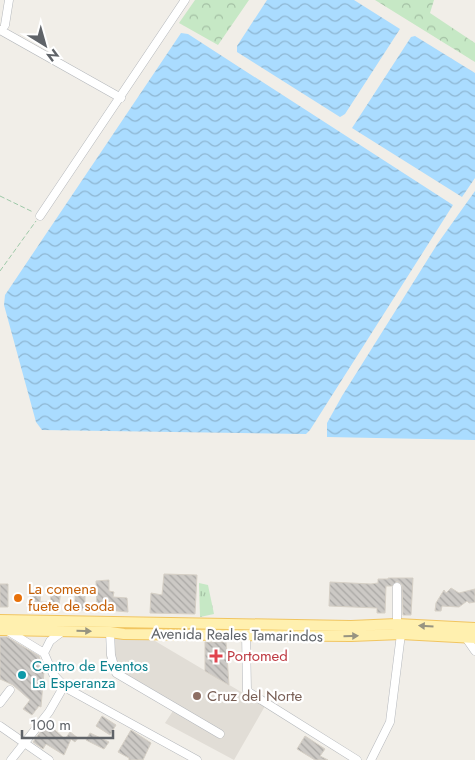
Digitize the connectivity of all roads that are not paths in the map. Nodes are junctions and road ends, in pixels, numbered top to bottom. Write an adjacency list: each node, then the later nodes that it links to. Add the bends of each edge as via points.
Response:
1 (186, 0): 5 (street)
2 (0, 1): 3 (street)
3 (8, 3): 4 (street)
4 (2, 27): 5 (street)
5 (121, 98): 6 (street)
6 (40, 216)
7 (397, 587): 9 (street)
8 (0, 620): 10 (main road, Avenida Reales Tamarindos)
9 (397, 624): 14 (main road, Avenida Reales Tamarindos); 18 (main road, Avenida Reales Tamarindos, one-way to 9)
10 (34, 625): 12 (main road, Avenida Reales Tamarindos); 13 (main road, Avenida Reales Tamarindos); 14 (main road, Avenida Reales Tamarindos)
11 (475, 628): 18 (main road, Avenida Reales Tamarindos)
12 (3, 630): 20 (street)
13 (63, 630): 15 (main road, Avenida Reales Tamarindos, one-way to 15); 20 (street, via 50,641)
14 (226, 630): 15 (main road, Avenida Reales Tamarindos); 16 (main road, Avenida Reales Tamarindos)
15 (110, 632): 25 (street, via 110,655 116,673)
16 (246, 634): 17 (main road, Avenida Reales Tamarindos, one-way to 17); 30 (street, via 247,691)
17 (401, 634): 18 (main road, Avenida Reales Tamarindos); 31 (street, via 391,716 386,733)
18 (466, 636): 19 (street)
19 (475, 651)
20 (44, 652): 26 (street, via 52,674 64,686)
21 (68, 688): 29 (street)
22 (10, 690): 23 (street)
23 (0, 703)
24 (0, 726): 26 (street)
25 (220, 734)
26 (25, 743): 27 (street); 28 (street)
27 (11, 760)
28 (49, 760)
29 (198, 760)
30 (357, 760)
31 (370, 760)

